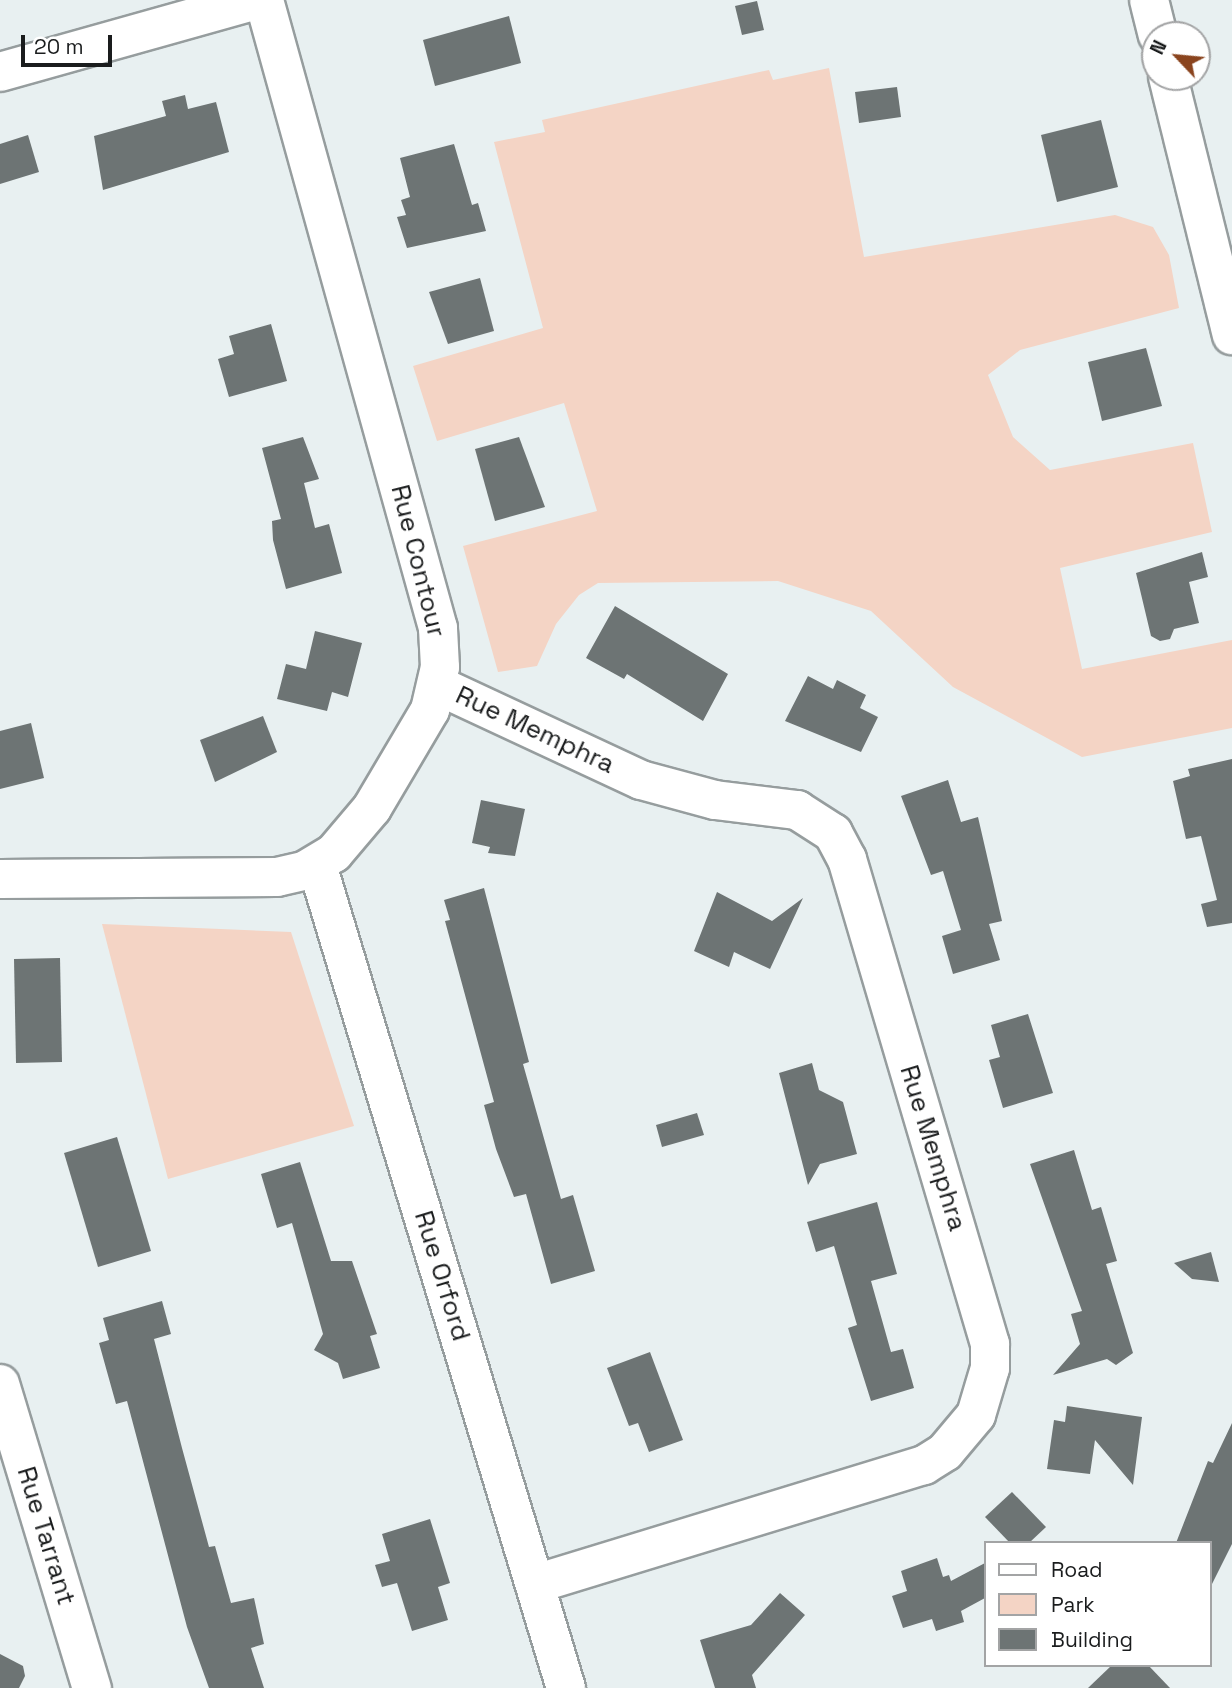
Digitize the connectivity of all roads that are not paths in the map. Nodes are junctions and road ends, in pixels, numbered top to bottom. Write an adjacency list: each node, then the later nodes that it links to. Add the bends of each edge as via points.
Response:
1 (257, 0): 5 (street)
2 (264, 0): 8 (street, Rue Contour, via 438,628)
3 (1149, 0): 4 (street)
4 (1154, 21)
5 (0, 72)
6 (1171, 91): 7 (street)
7 (1232, 335)
8 (437, 685): 9 (street, Rue Contour, via 420,732 390,784 334,853); 12 (street, Rue Memphra, via 641,780 702,797 797,810 833,833 846,859 990,1344 990,1368 976,1415 945,1452 924,1465)
9 (317, 865): 10 (street, Rue Contour, via 277,877); 12 (street, Rue Orford)
10 (0, 879)
11 (0, 1384): 13 (street, Rue Tarrant)
12 (535, 1584): 14 (street, Rue Orford)
13 (92, 1688)
14 (566, 1688)

